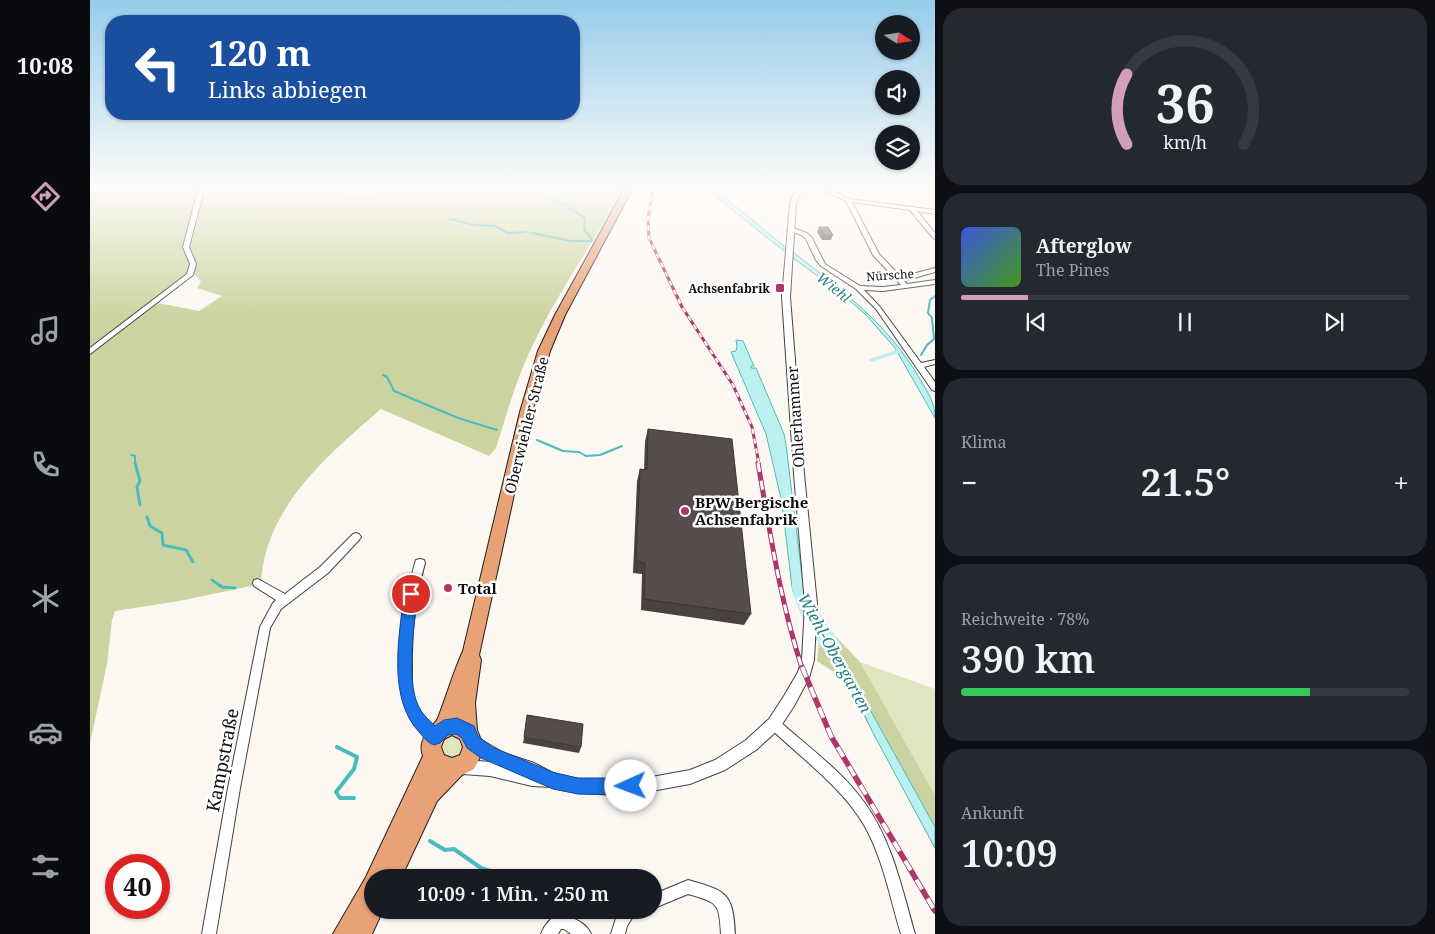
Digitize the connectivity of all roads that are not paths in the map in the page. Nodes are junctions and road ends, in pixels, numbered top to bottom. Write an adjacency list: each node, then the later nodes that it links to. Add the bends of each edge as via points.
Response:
1 (790, 229): 20 (street, Ohlerhammer, via 785,287 812,604 804,674)
2 (191, 230): 11 (street, via 186,247 193,262 190,275)
3 (608, 230): 19 (main road, Oberwiehler Straße, via 544,352 526,412)
4 (792, 230): 10 (street, Nürsche, via 809,238 823,265)
5 (863, 230): 7 (street, via 876,255)
6 (935, 270): 7 (street)
7 (899, 280): 9 (street)
8 (935, 282): 9 (street, Nürsche)
9 (906, 286): 10 (street, Nürsche)
10 (858, 288): 13 (street, via 888,321)
11 (90, 352)
12 (935, 362): 13 (street)
13 (919, 366): 14 (street)
14 (935, 388)
15 (356, 536): 18 (street, Kampstraße, via 324,570)
16 (420, 563): 22 (street, via 411,594 406,639 406,690 418,720)
17 (258, 584): 18 (street)
18 (285, 600): 31 (street, Kampstraße, via 265,627)
19 (472, 651): 21 (main road, Oberwiehler Straße, via 466,703); 22 (main road, Oberwiehler Straße)
20 (774, 724): 24 (street, via 751,745 720,765 690,777 617,788 578,786); 38 (street, via 843,787 860,807 876,837)
21 (470, 737): 22 (main road, via 457,726); 23 (main road, via 472,754); 24 (street, via 500,759)
22 (437, 741): 23 (main road, via 442,766); 25 (main road, Oberwiehler Straße)
23 (457, 768): 24 (street, via 478,767 532,779); 26 (main road, via 430,794)
24 (553, 780)
25 (380, 869)
26 (393, 869)
27 (662, 898): 37 (street, via 688,887 718,897 727,909)
28 (364, 900): 32 (main road)
29 (368, 919): 33 (main road)
30 (624, 919): 36 (street)
31 (209, 934)
32 (345, 934)
33 (360, 934)
34 (548, 934): 35 (street, via 558,922 566,922)
35 (584, 934)
36 (618, 934)
37 (728, 934)
38 (908, 934)

